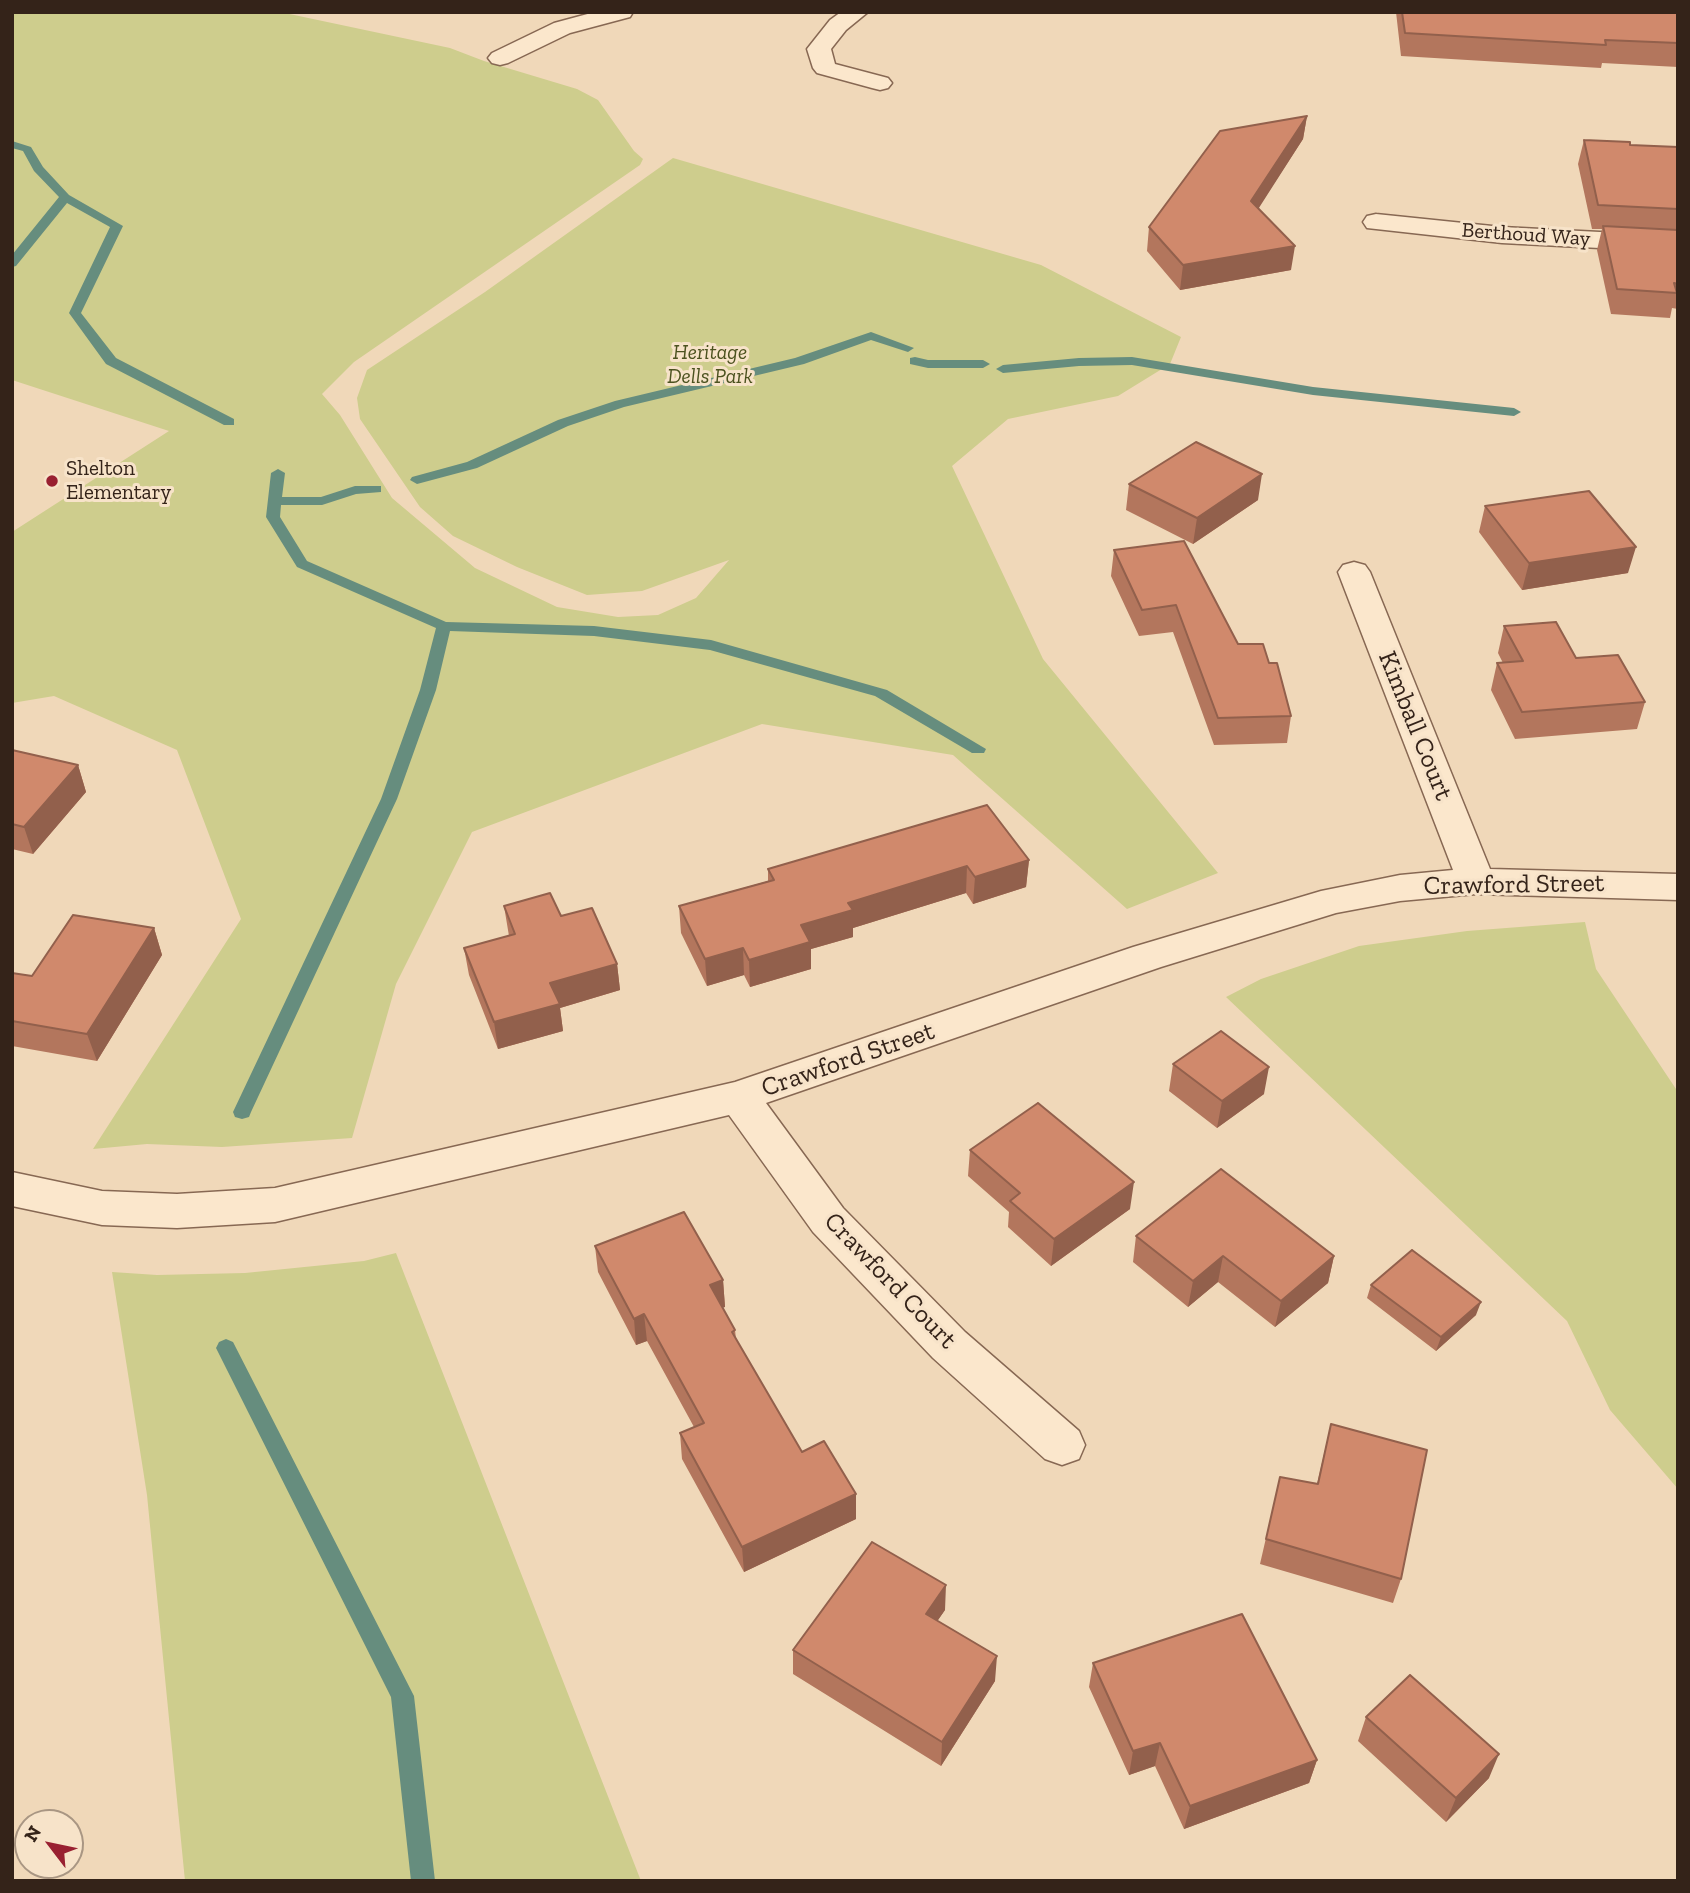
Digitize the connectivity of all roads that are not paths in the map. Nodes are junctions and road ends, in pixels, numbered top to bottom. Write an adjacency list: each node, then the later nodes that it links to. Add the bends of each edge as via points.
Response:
1 (622, 12): 3 (street, via 562,28)
2 (857, 12): 4 (street, via 838,25 819,49 825,68)
3 (500, 58)
4 (880, 83)
5 (1376, 222): 6 (street, Berthoud Way, via 1502,235)
6 (1678, 244)
7 (1354, 572): 8 (street, Kimball Court)
8 (1476, 881): 9 (street, Crawford Street); 10 (street, Crawford Street, via 1400,888 1289,912)
9 (1678, 887)
10 (739, 1097): 11 (street, Crawford Street, via 275,1205 177,1211 102,1208); 12 (street, Crawford Court, via 828,1220 949,1345)
11 (12, 1189)
12 (1062, 1445)

